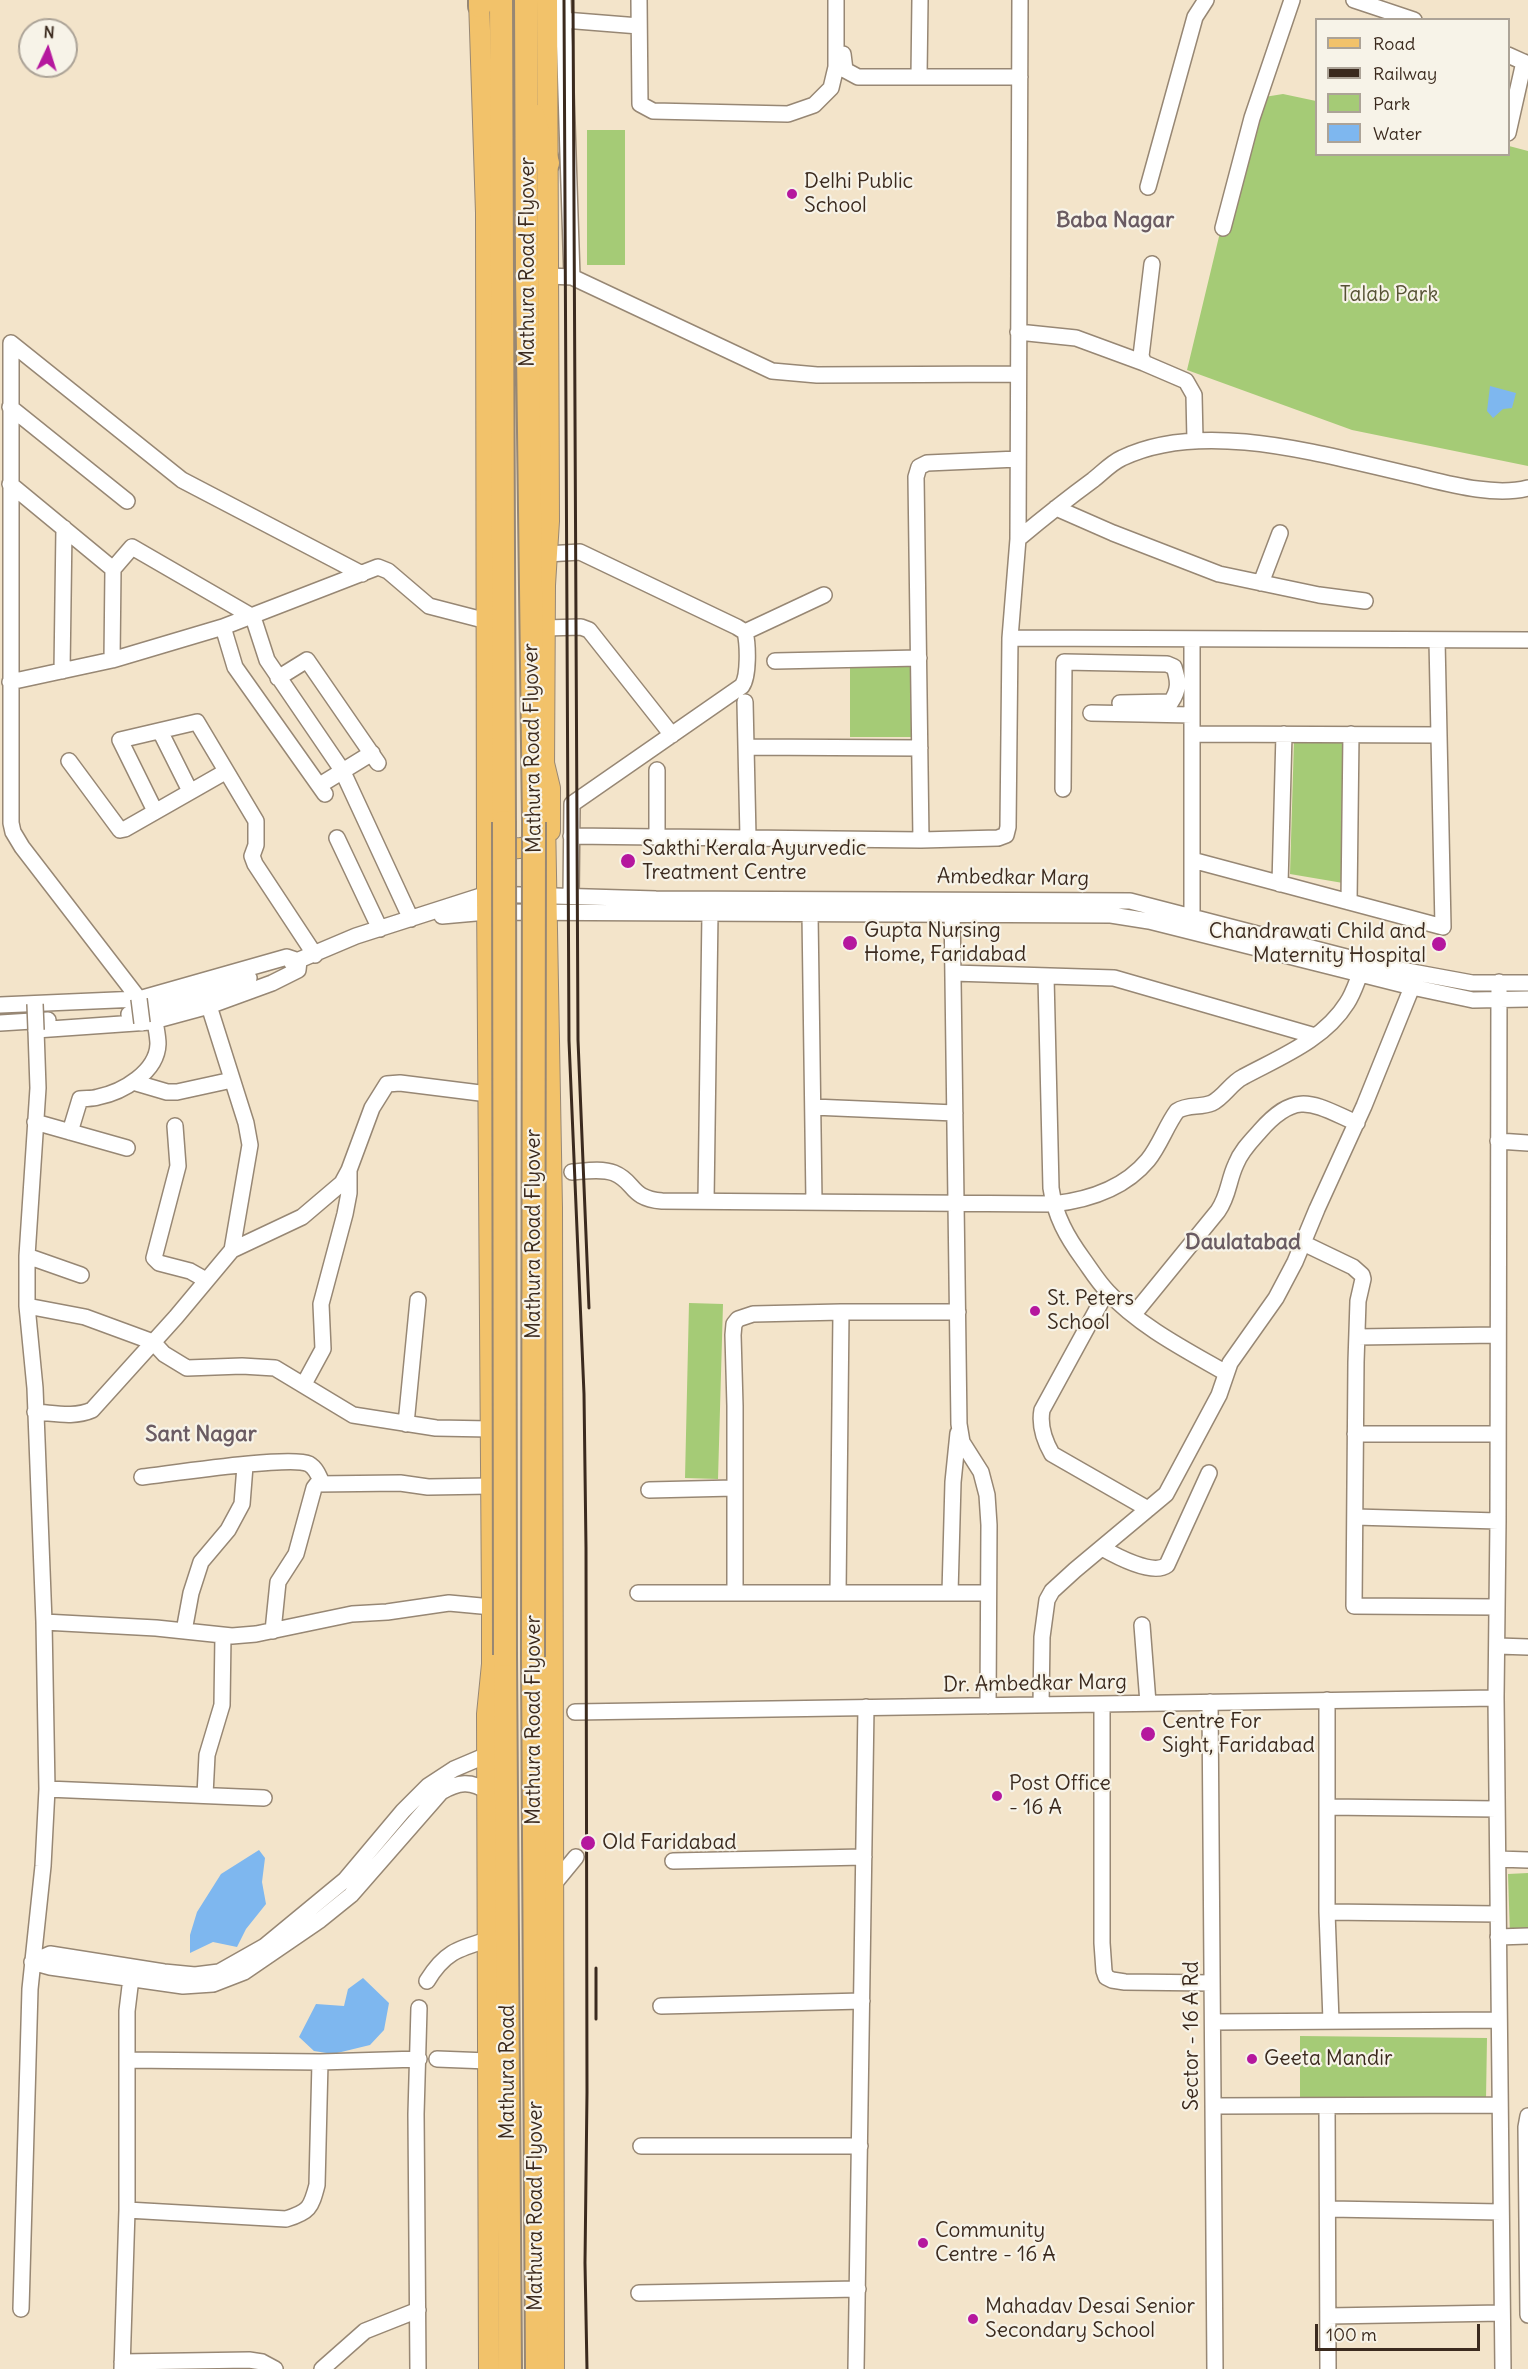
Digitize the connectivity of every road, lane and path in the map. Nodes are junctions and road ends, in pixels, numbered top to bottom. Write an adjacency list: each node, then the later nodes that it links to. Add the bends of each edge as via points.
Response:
1 (526, 0): 21 (highway, Mathura Road Flyover, via 527,100)
2 (547, 0): 21 (main road)
3 (563, 0): 14 (street)
4 (639, 0): 15 (street)
5 (836, 0): 15 (street, via 836,67 831,88 814,105 788,114 652,111 640,104)
6 (843, 0): 18 (street, via 845,70 858,77)
7 (920, 0): 18 (street)
8 (1020, 0): 19 (street)
9 (1206, 0): 22 (street, via 1195,16)
10 (1292, 0): 23 (street, via 1252,118)
11 (1354, 0): 13 (street)
12 (485, 1): 47 (main road); 198 (highway, Mathura Road Flyover, bridge, via 503,249)
13 (1408, 18)
14 (564, 20): 15 (street); 26 (street)
15 (639, 26)
16 (1510, 55): 17 (street)
17 (1526, 63): 20 (street)
18 (919, 76): 19 (street)
19 (1020, 77): 27 (street)
20 (1510, 129)
21 (538, 162): 25 (main road); 256 (highway, Mathura Road Flyover, bridge, via 533,1657)
22 (1148, 187)
23 (1223, 228)
24 (1152, 264): 28 (street, via 1141,356)
25 (549, 276): 26 (street); 40 (main road)
26 (572, 277): 29 (street, via 771,371 817,375)
27 (1018, 332): 28 (street, via 1077,338); 29 (street)
28 (1144, 363): 31 (street, via 1186,381 1194,395)
29 (1018, 374): 32 (street)
30 (10, 407): 33 (street); 35 (street); 42 (street, via 11,343 182,480)
31 (1195, 440): 34 (street, via 1270,445 1466,487); 36 (street, via 1156,445 1120,458)
32 (1018, 459): 39 (street); 56 (street, via 927,463 919,467)
33 (10, 484): 37 (street); 62 (street)
34 (1524, 492)
35 (127, 501)
36 (1056, 508): 39 (street); 43 (street, via 1219,574)
37 (64, 528): 41 (street); 60 (street)
38 (1280, 533): 43 (street)
39 (1018, 539): 51 (street)
40 (547, 554): 49 (main road); 50 (street, via 580,552)
41 (112, 569): 46 (street, via 132,547); 57 (street)
42 (362, 574): 46 (street); 47 (street, via 378,567 429,606)
43 (1261, 583): 45 (street)
44 (824, 595): 50 (street)
45 (1365, 601)
46 (253, 616): 48 (street); 61 (street, via 267,660)
47 (487, 621): 83 (main road)
48 (223, 627): 57 (street); 77 (street, via 235,667 322,790)
49 (545, 628): 71 (street, via 589,630); 76 (main road)
50 (745, 632): 71 (street, via 745,683)
51 (1010, 638): 52 (street); 89 (street, via 1006,836)
52 (1137, 639): 53 (street); 59 (street)
53 (1192, 639): 54 (street); 66 (street)
54 (1437, 640): 55 (street); 72 (street)
55 (1528, 640)
56 (919, 658): 58 (street); 74 (street)
57 (112, 660): 60 (street)
58 (775, 661)
59 (1137, 664): 64 (street, via 1174,667 1178,691 1171,702); 80 (street, via 1064,662)
60 (62, 671): 62 (street)
61 (278, 678): 77 (street); 77 (street, via 307,660 375,758)
62 (10, 682): 110 (street, via 13,832)
63 (746, 702): 73 (street)
64 (1120, 703)
65 (1091, 713): 66 (street)
66 (1192, 715): 68 (street)
67 (160, 731): 79 (street, via 197,722); 81 (street); 82 (street, via 120,740)
68 (1192, 734): 69 (street); 90 (street)
69 (1284, 734): 70 (street); 91 (street)
70 (1351, 734): 72 (street); 94 (street)
71 (672, 735): 85 (street, via 576,800 571,810)
72 (1439, 735): 94 (street, via 1443,927)
73 (746, 747): 74 (street); 87 (street)
74 (920, 748): 89 (street)
75 (69, 761): 82 (street, via 120,830)
76 (544, 763): 84 (main road); 93 (main road, via 550,788)
77 (342, 770): 99 (street)
78 (657, 770): 86 (street)
79 (225, 772): 81 (street); 102 (street, via 255,822 255,864)
80 (1063, 789)
81 (190, 791): 82 (street)
82 (155, 811)
83 (487, 830): 84 (main road, via 511,848 537,843); 95 (main road)
84 (545, 831): 93 (main road)
85 (571, 836): 86 (street); 92 (street)
86 (657, 837): 87 (street)
87 (748, 837): 89 (street)
88 (337, 838): 101 (street)
89 (921, 840)
90 (1192, 860): 91 (street); 100 (street)
91 (1280, 884): 94 (street)
92 (571, 896): 93 (street, Ambedkar Marg); 96 (street, Ambedkar Marg)
93 (548, 901): 95 (street, Ambedkar Marg); 97 (street, Ambedkar Marg); 118 (main road)
94 (1349, 902)
95 (487, 903): 99 (street, Ambedkar Marg); 116 (main road)
96 (952, 906): 98 (street, Ambedkar Marg); 100 (street, Ambedkar Marg, via 1130,901); 104 (street)
97 (710, 913): 98 (street, Ambedkar Marg); 136 (street)
98 (810, 914): 125 (street)
99 (415, 918): 101 (street, Ambedkar Marg)
100 (1192, 924): 105 (street, Ambedkar Marg); 107 (street, Ambedkar Marg, via 1385,967 1472,983)
101 (380, 928): 102 (street, Ambedkar Marg)
102 (315, 955): 103 (street, Ambedkar Marg)
103 (299, 960): 110 (street, via 287,957); 115 (street, via 298,970); 119 (street, via 154,1010)
104 (953, 973): 106 (street); 126 (street)
105 (1360, 974): 109 (street, Ambedkar Marg); 121 (street, via 1343,1009)
106 (1046, 977): 121 (street, via 1114,978); 139 (street)
107 (1499, 982): 108 (street, Ambedkar Marg); 111 (street)
108 (1528, 982)
109 (1412, 987): 111 (street, Ambedkar Marg, via 1473,1000); 128 (street)
110 (139, 999): 113 (street); 117 (street, bridge)
111 (1498, 999): 112 (street, Ambedkar Marg); 131 (street)
112 (1528, 999)
113 (35, 1004): 114 (street); 120 (street, bridge)
114 (0, 1005)
115 (209, 1006): 117 (street); 122 (street)
116 (488, 1021): 118 (main road, via 507,1008 519,1006 530,1008); 124 (main road)
117 (148, 1022): 120 (street); 123 (street, via 158,1046 153,1062)
118 (548, 1022): 210 (main road)
119 (0, 1023)
120 (36, 1030): 127 (street)
121 (1315, 1036): 139 (street, via 1244,1077 1214,1102 1177,1111 1149,1159 1116,1186 1079,1201)
122 (232, 1080): 123 (street, via 177,1092); 141 (street, via 250,1145)
123 (133, 1082): 130 (street, via 106,1095 80,1099)
124 (488, 1094): 134 (street, via 387,1084 372,1108); 159 (main road)
125 (813, 1107): 126 (street); 137 (street)
126 (955, 1113): 138 (street)
127 (35, 1122): 130 (street); 142 (street)
128 (1357, 1123): 140 (street); 150 (street, via 1314,1105 1296,1104 1282,1109 1243,1150 1225,1200)
129 (175, 1126): 144 (street, via 178,1166 154,1258)
130 (70, 1132): 133 (street)
131 (1498, 1141): 132 (street); 151 (street)
132 (1528, 1143)
133 (127, 1148)
134 (349, 1170): 141 (street, via 342,1183 308,1213); 155 (street, via 345,1214 321,1304 323,1348)
135 (572, 1172): 136 (street, via 616,1173 648,1200)
136 (706, 1201): 137 (street)
137 (814, 1202): 138 (street)
138 (957, 1202): 139 (street); 149 (street)
139 (1053, 1204): 145 (street, via 1062,1229)
140 (1303, 1243): 152 (street, via 1353,1266 1362,1275); 154 (street, via 1276,1298)
141 (232, 1250): 144 (street)
142 (27, 1256): 143 (street); 147 (street)
143 (81, 1275)
144 (206, 1280): 153 (street)
145 (1107, 1292): 150 (street); 169 (street, via 1042,1410 1041,1429 1052,1454)
146 (418, 1300): 157 (street)
147 (27, 1306): 153 (street, via 85,1317); 156 (street)
148 (841, 1312): 149 (street); 167 (street, via 753,1314 734,1324); 175 (street)
149 (958, 1312): 158 (street)
150 (1134, 1314): 154 (street)
151 (1497, 1335): 152 (street); 161 (street)
152 (1357, 1337): 160 (street)
153 (153, 1342): 155 (street, via 186,1368 274,1368); 156 (street, via 92,1410 72,1415)
154 (1226, 1373): 169 (street, via 1219,1395 1166,1494)
155 (304, 1384): 157 (street, via 353,1415)
156 (35, 1412): 180 (street)
157 (406, 1424): 159 (street)
158 (959, 1424): 176 (street); 177 (street, via 962,1442 981,1472 987,1495)
159 (490, 1429): 166 (main road)
160 (1355, 1434): 161 (street); 170 (street)
161 (1497, 1434): 171 (street)
162 (246, 1466): 164 (street); 165 (street, via 310,1464); 182 (street, via 243,1504 228,1530 201,1562)
163 (1209, 1473): 172 (street, via 1164,1568 1139,1564)
164 (142, 1477)
165 (322, 1483): 166 (street); 183 (street, via 314,1488 296,1554 278,1582)
166 (490, 1486): 178 (main road)
167 (734, 1488): 168 (street); 174 (street)
168 (649, 1490)
169 (1148, 1509): 172 (street)
170 (1355, 1517): 171 (street); 179 (street, via 1354,1606)
171 (1498, 1521): 179 (street)
172 (1102, 1548): 193 (street, via 1052,1591 1047,1600)
173 (638, 1593): 174 (street)
174 (735, 1593): 175 (street)
175 (838, 1593): 176 (street)
176 (950, 1593): 177 (street)
177 (988, 1593): 194 (street)
178 (492, 1607): 183 (street, via 428,1605 332,1616); 187 (main road)
179 (1496, 1607): 185 (street)
180 (44, 1622): 182 (street); 199 (street)
181 (1142, 1625): 191 (street)
182 (184, 1631): 184 (street)
183 (273, 1631): 184 (street)
184 (223, 1635): 201 (street, via 222,1705 207,1755)
185 (1498, 1646): 186 (street); 188 (street)
186 (1528, 1647)
187 (491, 1675): 197 (main road); 198 (highway)
188 (1496, 1698): 189 (street, Dr. Ambedkar Marg); 204 (street)
189 (1327, 1700): 190 (street, Dr. Ambedkar Marg); 203 (street)
190 (1210, 1702): 191 (street, Dr. Ambedkar Marg); 219 (street, Sector - 16 A Rd)
191 (1148, 1703): 192 (street, Dr. Ambedkar Marg)
192 (1102, 1704): 193 (street, Dr. Ambedkar Marg); 219 (street, via 1106,1977)
193 (1041, 1705): 194 (street, Dr. Ambedkar Marg)
194 (988, 1706): 195 (street, Dr. Ambedkar Marg)
195 (866, 1707): 196 (street, Dr. Ambedkar Marg); 206 (street)
196 (575, 1712)
197 (487, 1755): 200 (main road); 216 (street, via 428,1786 345,1880 265,1946 219,1972 164,1972 50,1954)
198 (506, 1774): 255 (highway, Mathura Road)
199 (47, 1789): 201 (street); 216 (street)
200 (488, 1792): 215 (main road); 217 (street, via 468,1782 441,1792 351,1895 244,1972 213,1984 183,1986)
201 (205, 1795): 202 (street)
202 (264, 1798)
203 (1327, 1807): 204 (street); 211 (street)
204 (1497, 1809): 207 (street)
205 (576, 1857): 210 (street)
206 (864, 1857): 209 (street); 220 (street)
207 (1498, 1859): 208 (street); 212 (street)
208 (1528, 1860)
209 (673, 1861)
210 (553, 1885): 257 (main road)
211 (1327, 1912): 212 (street); 224 (street)
212 (1498, 1914): 214 (street)
213 (1528, 1936): 214 (street)
214 (1498, 1937): 223 (street)
215 (487, 1940): 218 (street, via 455,1950 437,1965); 229 (main road)
216 (32, 1962): 217 (street); 245 (street)
217 (131, 1978): 228 (street)
218 (427, 1981)
219 (1212, 1983): 225 (street, Sector - 16 A Rd)
220 (862, 2001): 221 (street); 236 (street)
221 (661, 2006)
222 (419, 2008): 226 (street)
223 (1499, 2020): 224 (street); 231 (street)
224 (1331, 2021): 225 (street)
225 (1213, 2022): 232 (street, Sector - 16 A Rd)
226 (418, 2059): 230 (street); 246 (street)
227 (437, 2059): 229 (street)
228 (127, 2060): 230 (street); 239 (street)
229 (488, 2061): 254 (main road)
230 (320, 2062): 239 (street, via 317,2185 312,2203 304,2213 286,2219)
231 (1500, 2105): 233 (street); 240 (street)
232 (1213, 2106): 233 (street); 259 (street, Sector - 16 A Rd)
233 (1327, 2106): 237 (street)
234 (1528, 2116): 238 (street)
235 (641, 2146): 236 (street)
236 (860, 2146): 243 (street)
237 (1329, 2209): 240 (street); 249 (street)
238 (1527, 2209): 242 (street)
239 (127, 2210): 250 (street)
240 (1501, 2212): 241 (street)
241 (1502, 2278): 242 (street); 247 (street)
242 (1528, 2278): 248 (street)
243 (858, 2289): 244 (street); 258 (street)
244 (639, 2293)
245 (21, 2309)
246 (418, 2310): 252 (street, via 364,2331); 253 (street)
247 (1502, 2313): 249 (street); 261 (street)
248 (1528, 2314)
249 (1328, 2316): 260 (street)
250 (122, 2366): 251 (street, via 249,2360)
251 (274, 2369)
252 (322, 2369)
253 (418, 2369)
254 (489, 2369)
255 (510, 2369)
256 (537, 2369)
257 (554, 2369)
258 (856, 2369)
259 (1215, 2369)
260 (1328, 2369)
261 (1503, 2369)

